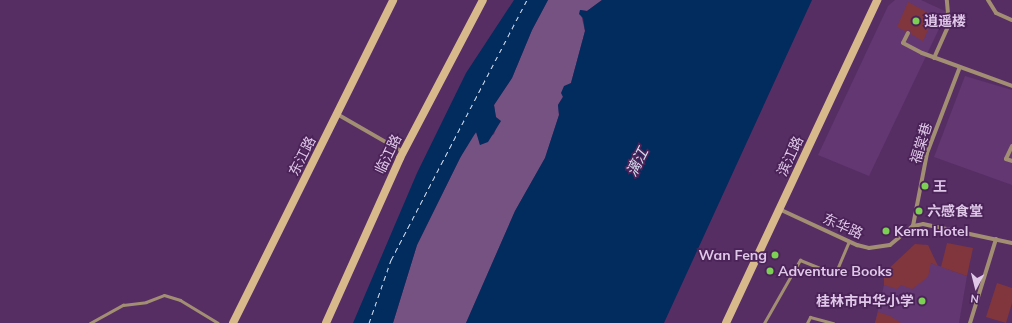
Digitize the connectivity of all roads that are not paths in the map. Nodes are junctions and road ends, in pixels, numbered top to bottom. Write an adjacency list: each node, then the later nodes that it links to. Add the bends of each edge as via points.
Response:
1 (393, 0): 11 (street, 东江路)
2 (483, 0): 13 (street, 临江路)
3 (877, 0): 15 (street, 滨江路)
4 (947, 0): 8 (street, via 949,25)
5 (988, 0): 6 (street, via 996,13)
6 (1012, 20)
7 (908, 33): 8 (street, via 903,43)
8 (934, 58): 10 (street)
9 (959, 69): 16 (street, 福棠巷, via 927,153)
10 (1012, 86)
11 (337, 114): 13 (street); 22 (street, 东江路)
12 (1012, 146): 14 (street, via 1006,158)
13 (403, 152): 23 (street, 临江路)
14 (1012, 161)
15 (779, 209): 18 (street, 东华路); 24 (street, 滨江路)
16 (913, 226): 17 (street, via 923,224); 18 (street, 东华路, via 890,245 880,248 869,248)
17 (996, 239): 19 (street); 28 (street)
18 (849, 242): 25 (lane, via 835,274 800,260)
19 (1012, 243)
20 (90, 323): 21 (lane, via 123,305 146,302 164,295 180,300)
21 (218, 323)
22 (233, 323)
23 (326, 323)
24 (726, 323)
25 (764, 323)
26 (807, 323): 27 (lane, via 810,317)
27 (833, 323)
28 (970, 323)

